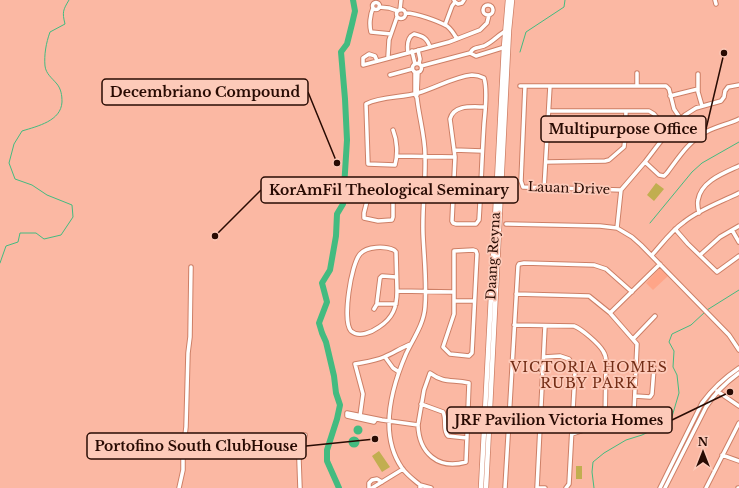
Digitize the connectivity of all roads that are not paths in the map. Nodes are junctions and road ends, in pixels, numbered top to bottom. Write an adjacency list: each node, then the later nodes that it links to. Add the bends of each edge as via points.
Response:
1 (401, 0): 9 (street)
2 (464, 0): 6 (street, via 460,4)
3 (508, 0): 14 (main road, Daang Reyna)
4 (512, 0): 14 (main road, Daang Reyna)
5 (373, 1): 7 (street, via 378,3); 8 (street)
6 (454, 1): 13 (street)
7 (379, 7): 8 (street); 9 (street)
8 (373, 8): 15 (street, via 371,32)
9 (399, 10): 10 (street); 12 (street)
10 (406, 13): 12 (street, via 402,19); 13 (street, via 413,13)
11 (489, 15): 16 (street, via 487,23 480,30)
12 (397, 17): 15 (street)
13 (445, 25): 16 (street)
14 (507, 30): 18 (main road, Daang Reyna); 21 (street, via 494,41 474,48)
15 (391, 34): 22 (street)
16 (457, 39): 17 (street)
17 (430, 47): 19 (street); 20 (street, via 428,39 414,34 410,36 407,44)
18 (506, 47): 21 (street, via 476,56); 64 (main road, Daang Reyna)
19 (418, 50): 20 (street); 24 (street)
20 (410, 52): 22 (street); 24 (street)
21 (470, 54): 24 (street)
22 (388, 58): 23 (street)
23 (377, 61)
24 (418, 65): 25 (street); 25 (street, via 421,70)
25 (415, 71): 28 (street); 35 (street)
26 (637, 73): 32 (street)
27 (698, 74): 34 (street)
28 (390, 75)
29 (520, 86): 30 (street)
30 (525, 86): 31 (street); 55 (street, Lauan Drive, via 521,184 523,188)
31 (550, 86): 32 (street); 39 (street)
32 (637, 86): 36 (street, via 666,86 669,88)
33 (739, 86): 37 (street, via 728,87 723,99)
34 (698, 88): 36 (street); 37 (street)
35 (416, 95): 38 (street, via 449,81 474,75 484,78); 49 (street, via 388,98 366,104 368,164 395,165); 50 (street)
36 (670, 96): 41 (street)
37 (702, 106): 41 (street)
38 (485, 107): 47 (street, via 461,108 451,116); 48 (street)
39 (548, 111): 40 (street); 45 (street)
40 (626, 111): 44 (street, via 652,113); 52 (street, via 624,144 622,150 610,160)
41 (680, 118): 44 (street)
42 (739, 119): 53 (street, via 712,129 694,140 666,175 659,175)
43 (393, 130): 49 (street)
44 (668, 131): 53 (street)
45 (547, 134): 46 (street); 52 (street)
46 (593, 134)
47 (454, 150): 48 (street); 51 (street)
48 (482, 151): 51 (street, via 479,220 476,224 456,224 452,220)
49 (397, 156): 50 (street)
50 (425, 156): 51 (street); 58 (street)
51 (454, 157)
52 (546, 162): 55 (street)
53 (645, 162): 56 (street)
54 (739, 166): 60 (street, via 718,176 702,189 698,198)
55 (544, 189): 56 (street, Lauan Drive)
56 (622, 190): 66 (street)
57 (393, 193): 58 (street); 61 (street, via 369,193); 61 (street, via 392,220)
58 (423, 194): 79 (street)
59 (739, 194): 60 (street)
60 (698, 213): 67 (street)
61 (364, 218): 62 (street)
62 (360, 222)
63 (506, 224): 66 (street)
64 (497, 226): 125 (main road, Daang Reyna); 126 (main road, Daang Reyna)
65 (739, 226): 68 (street)
66 (617, 228): 72 (street, via 632,237)
67 (675, 229): 72 (street); 73 (street)
68 (732, 230): 69 (street); 73 (street)
69 (739, 242)
70 (356, 250): 71 (street)
71 (360, 253): 77 (street, via 374,248 394,250); 86 (street, via 349,289 348,324 352,331 361,334 383,325 394,313)
72 (652, 255): 75 (street)
73 (700, 255): 74 (street, via 716,272)
74 (739, 256)
75 (660, 264): 81 (street); 94 (street, via 729,335)
76 (191, 267): 121 (street, via 186,427)
77 (396, 277): 78 (street); 85 (street, via 380,278)
78 (396, 291): 79 (street); 86 (street)
79 (425, 291): 80 (street); 93 (street, via 424,315)
80 (454, 292): 83 (street); 84 (street, via 454,251 476,251)
81 (632, 292): 82 (street, via 606,268 600,266 524,263 519,264 517,269); 88 (street)
82 (516, 294): 88 (street, via 589,296); 90 (street)
83 (454, 301): 84 (street); 84 (street, via 452,323 443,347 450,354 468,356 472,353)
84 (474, 301)
85 (377, 304): 86 (street); 87 (street)
86 (396, 304)
87 (374, 309)
88 (610, 313): 92 (street)
89 (655, 316): 92 (street)
90 (514, 325): 91 (street); 127 (street)
91 (545, 326): 96 (street); 108 (street, via 578,327 603,351 606,361)
92 (633, 338): 102 (street, via 638,347)
93 (411, 344): 95 (street); 99 (street)
94 (739, 350)
95 (385, 357): 99 (street); 105 (street, via 355,364 363,394)
96 (544, 357): 112 (street, via 564,357 569,359 574,367); 128 (street)
97 (654, 368): 102 (street, via 650,397)
98 (739, 368): 101 (street, via 722,380)
99 (399, 372): 107 (street)
100 (739, 373): 101 (street)
101 (716, 390): 104 (street); 131 (street, via 702,403); 132 (street, via 700,416)
102 (635, 396): 108 (street, via 634,412)
103 (421, 404): 110 (street); 115 (street, via 445,414 445,432 448,436); 115 (street, via 430,373 446,381 469,383)
104 (739, 406)
105 (360, 416): 106 (street); 106 (street, via 347,413 347,416 374,422)
106 (376, 419): 107 (street)
107 (389, 421): 110 (street); 118 (street, via 392,448)
108 (605, 423): 112 (street)
109 (739, 423): 111 (street)
110 (418, 425): 115 (street, via 419,437 425,450 430,456 444,463 466,462)
111 (734, 432): 114 (street); 116 (street)
112 (572, 434): 130 (street, via 569,484)
113 (305, 435): 122 (street, via 299,460)
114 (739, 435)
115 (467, 438)
116 (722, 455): 117 (street); 133 (street)
117 (739, 461)
118 (403, 469): 119 (street); 120 (street)
119 (382, 482): 123 (street); 123 (street, via 372,480 369,483)
120 (420, 486): 124 (street)
121 (179, 488)
122 (300, 488)
123 (371, 488)
124 (431, 488)
125 (481, 488)
126 (486, 488)
127 (505, 488)
128 (537, 488): 129 (street)
129 (545, 488)
130 (566, 488)
131 (660, 488)
132 (665, 488)
133 (706, 488)

